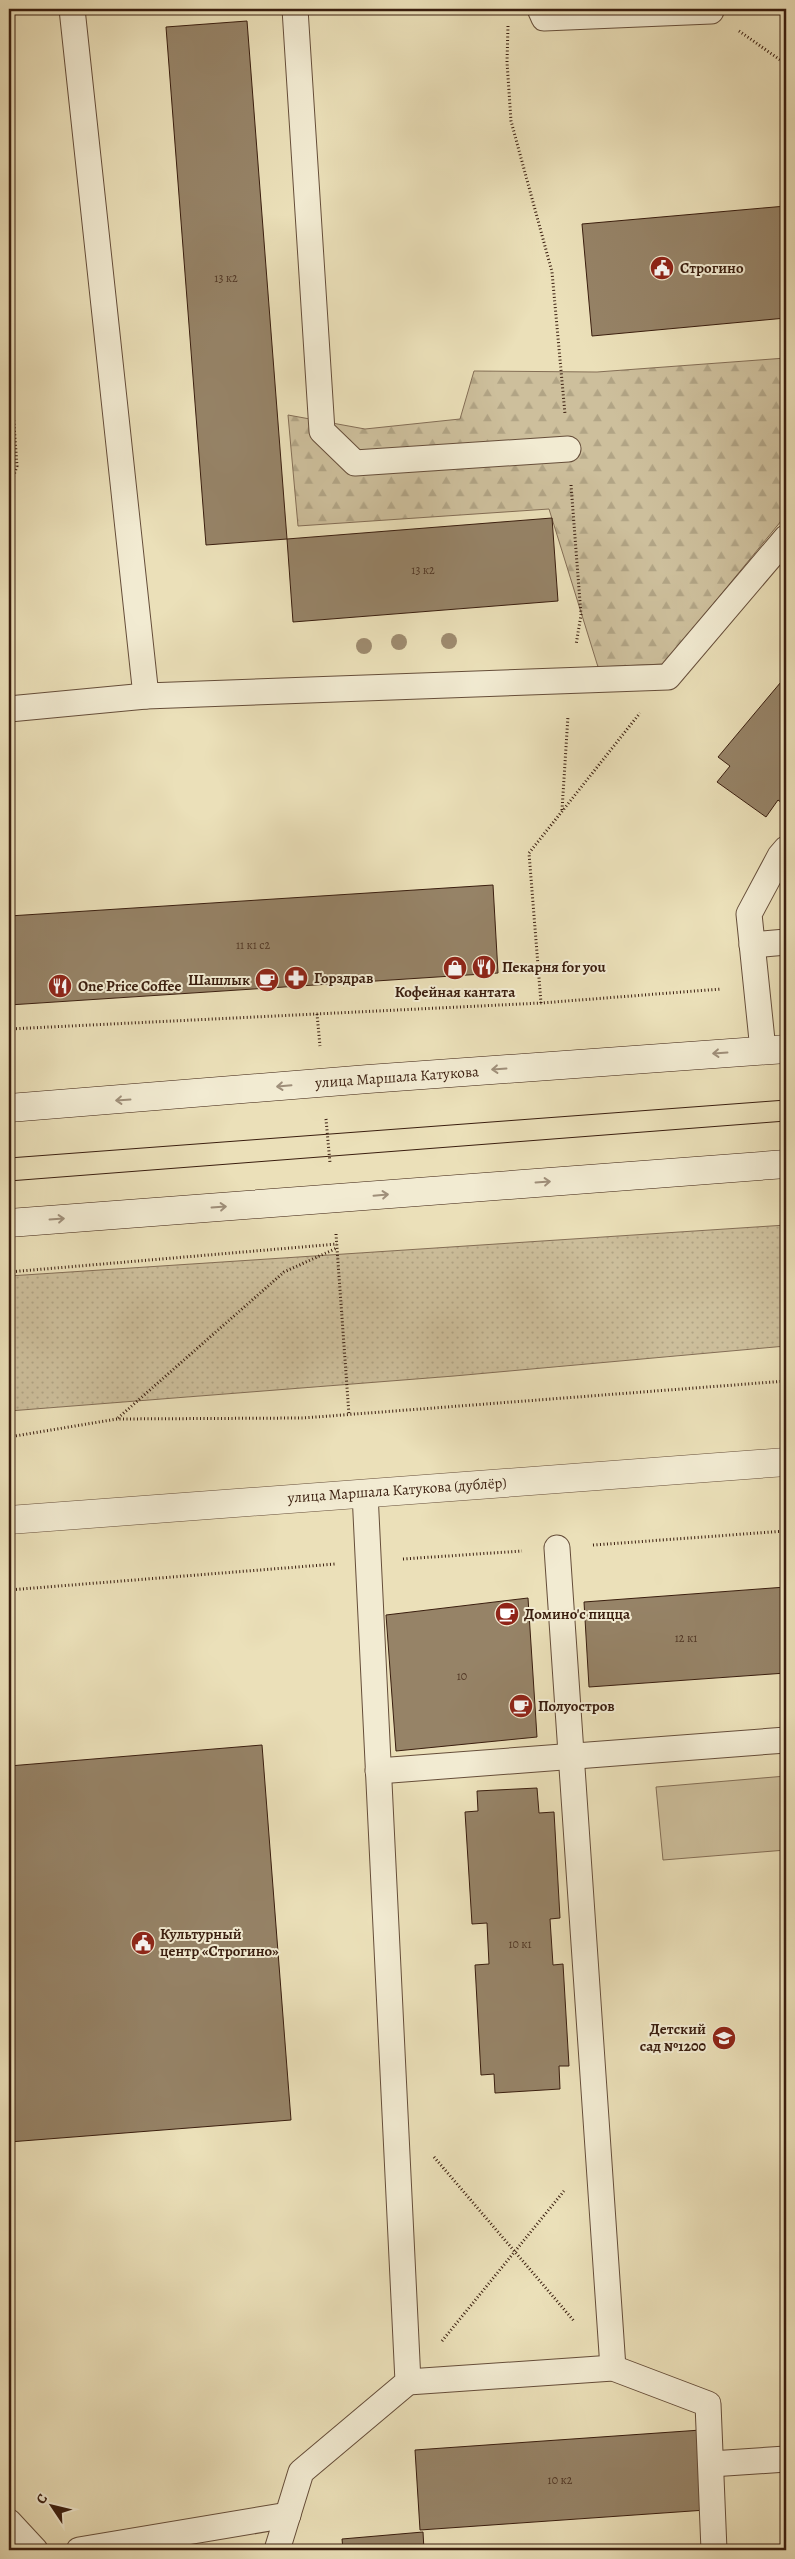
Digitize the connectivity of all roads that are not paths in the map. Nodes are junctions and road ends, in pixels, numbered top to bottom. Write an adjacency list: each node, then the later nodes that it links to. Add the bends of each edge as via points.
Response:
1 (72, 9): 7 (lane)
2 (294, 9): 5 (lane, via 322,431 355,462)
3 (540, 9): 4 (lane, via 544,18)
4 (710, 10)
5 (568, 449)
6 (786, 538): 7 (lane, via 668,677)
7 (146, 696): 8 (lane)
8 (9, 709)
9 (786, 849): 11 (lane, via 749,914)
10 (786, 942): 11 (lane)
11 (752, 944): 12 (lane, via 757,986)
12 (774, 1050): 13 (main road, улица Маршала Катукова, one-way to 13)
13 (9, 1108)
14 (786, 1164): 15 (main road, one-way to 14)
15 (9, 1223)
16 (786, 1462): 17 (main road, улица Маршала Катукова (дублёр))
17 (365, 1493): 18 (main road, улица Маршала Катукова (дублёр)); 22 (lane)
18 (9, 1520)
19 (557, 1548): 21 (lane)
20 (786, 1740): 21 (lane)
21 (571, 1756): 22 (lane); 23 (lane)
22 (378, 1771): 24 (lane)
23 (613, 2368): 24 (lane); 26 (lane, via 708,2404)
24 (408, 2382): 27 (lane, via 301,2472)
25 (786, 2459): 26 (lane)
26 (711, 2464): 32 (lane)
27 (288, 2515): 30 (lane); 31 (lane)
28 (9, 2522): 29 (lane)
29 (34, 2550)
30 (79, 2550)
31 (277, 2550)
32 (714, 2550)

